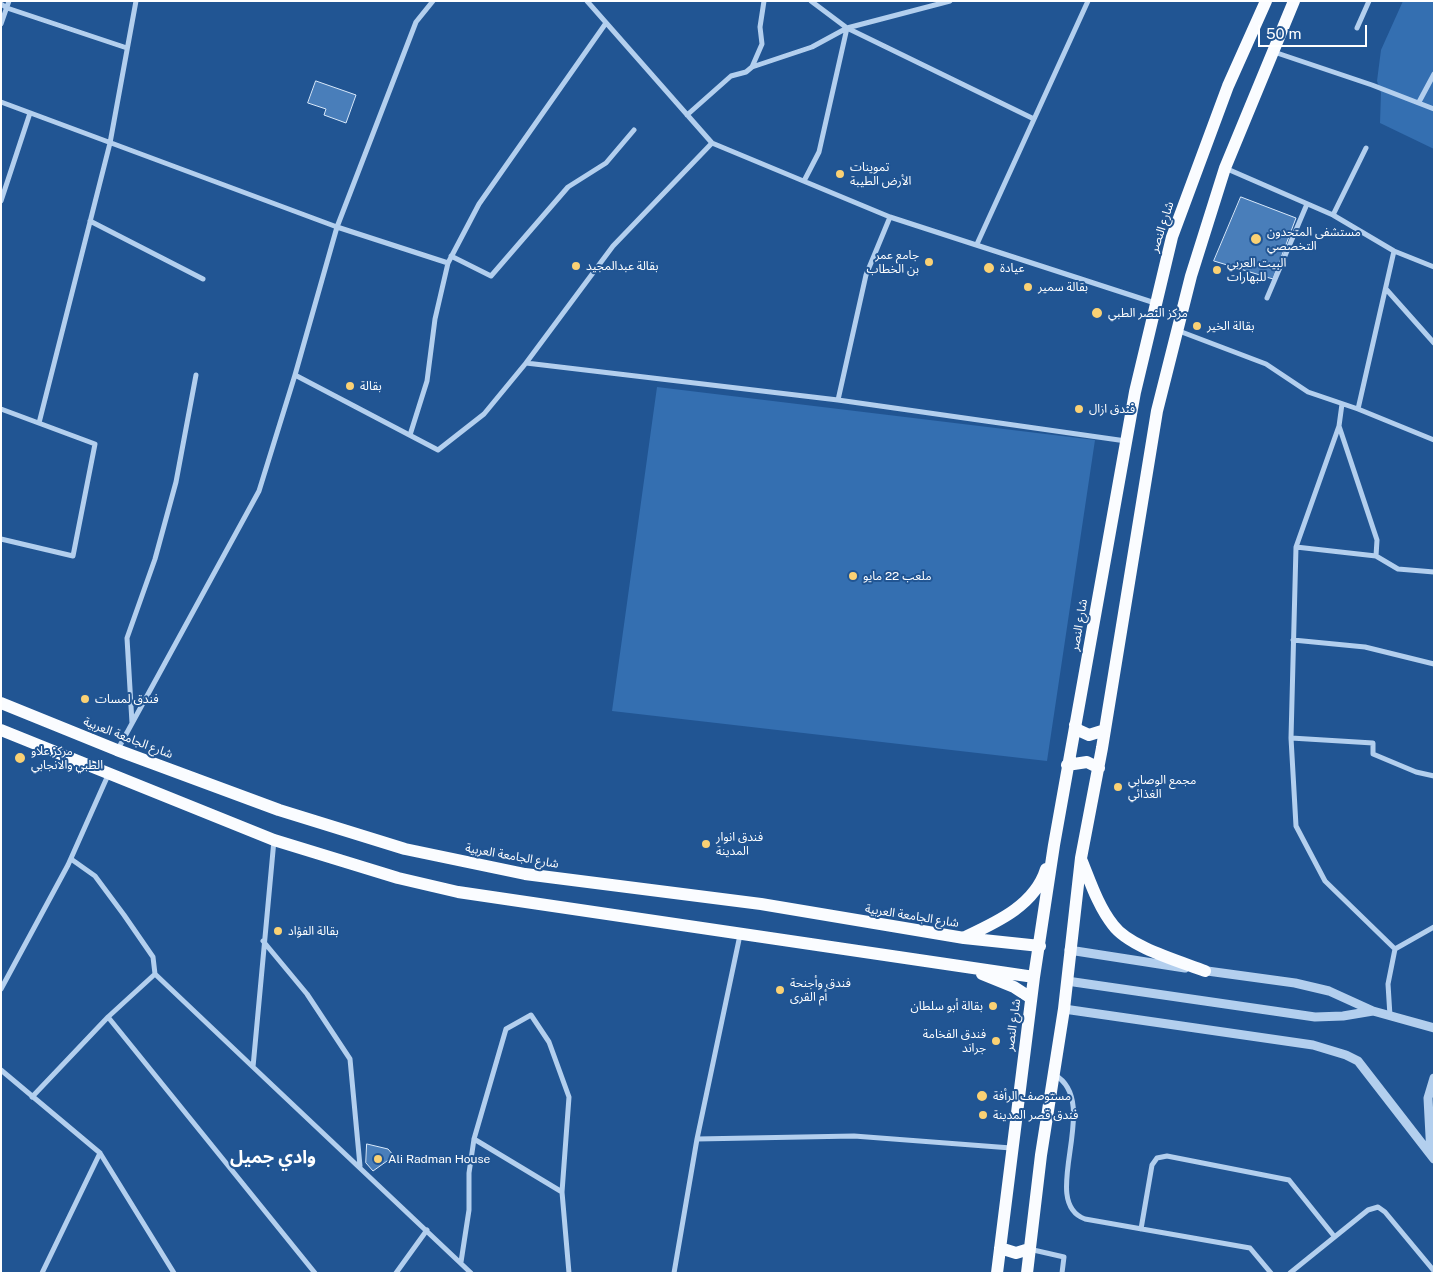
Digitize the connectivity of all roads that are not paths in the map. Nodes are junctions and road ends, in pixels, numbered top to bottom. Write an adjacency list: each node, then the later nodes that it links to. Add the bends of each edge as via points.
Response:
1 (9, 1): 13 (street)
2 (136, 1): 18 (street)
3 (433, 1): 39 (street, via 416,22)
4 (587, 1): 14 (street)
5 (764, 1): 20 (street, via 760,27 762,44)
6 (811, 1): 16 (street)
7 (950, 1): 16 (street)
8 (1088, 1): 27 (street)
9 (1266, 1): 48 (main road, شارع النصر, via 1228,86 1175,228)
10 (1294, 1): 19 (main road)
11 (1369, 1): 17 (street)
12 (1, 4): 13 (street)
13 (7, 8): 15 (street); 18 (street)
14 (606, 23): 26 (street); 42 (street, via 479,204)
15 (1, 24)
16 (847, 28): 20 (street, via 812,47); 27 (street); 33 (street, via 819,152)
17 (1357, 28)
18 (127, 48): 29 (street)
19 (1272, 51): 23 (street); 32 (main road)
20 (752, 67): 26 (street, via 731,76)
21 (1434, 74): 23 (street)
22 (1, 102): 25 (street)
23 (1419, 102): 24 (street)
24 (1434, 109)
25 (30, 113): 29 (street); 34 (street)
26 (686, 115): 30 (street)
27 (1034, 119): 40 (street)
28 (634, 130): 42 (street, via 606,163 568,187 491,276)
29 (110, 143): 38 (street); 39 (street)
30 (712, 143): 33 (street); 51 (street, via 613,246)
31 (1366, 148): 36 (street)
32 (1225, 168): 35 (street); 49 (main road, via 1191,276)
33 (804, 181): 37 (street)
34 (1, 201)
35 (1307, 204): 36 (street); 47 (street)
36 (1333, 215): 41 (street)
37 (890, 217): 40 (street); 54 (street, via 866,274)
38 (90, 221): 45 (street); 58 (street)
39 (337, 227): 43 (street); 53 (street)
40 (977, 244): 48 (street)
41 (1394, 251): 44 (street); 46 (street)
42 (451, 256): 43 (street)
43 (448, 263): 60 (street, via 427,381)
44 (1433, 265)
45 (203, 279)
46 (1386, 289): 50 (street); 57 (street)
47 (1267, 298)
48 (1155, 303): 62 (main road, شارع النصر)
49 (1178, 330): 55 (street, via 1266,364 1308,392); 73 (main road, via 1156,411)
50 (1434, 343)
51 (526, 363): 54 (street); 60 (street, via 484,414 438,450)
52 (196, 375): 70 (street, via 176,482 155,559 127,638)
53 (296, 375): 60 (street); 70 (street, via 259,491)
54 (838, 400): 62 (street)
55 (1342, 404): 57 (street); 59 (street)
56 (1, 409): 58 (street)
57 (1358, 409): 61 (street)
58 (39, 423): 63 (street, via 96,444 73,556)
59 (1339, 426): 64 (street); 65 (street, via 1377,540)
60 (410, 435)
61 (1434, 440)
62 (1126, 441): 71 (main road, شارع النصر)
63 (1, 539)
64 (1296, 547): 65 (street); 67 (street)
65 (1376, 556): 66 (street, via 1398,569)
66 (1434, 572)
67 (1293, 640): 68 (street, via 1365,647); 74 (street)
68 (1434, 664)
69 (1, 703): 75 (main road, شارع الجامعة العربية)
70 (132, 724): 75 (street)
71 (1075, 725): 73 (main road, via 1089,735); 76 (main road, شارع النصر)
72 (1, 730): 78 (main road)
73 (1105, 730): 77 (main road)
74 (1291, 738): 79 (street, via 1373,743 1373,754); 89 (street, via 1296,826 1325,881)
75 (117, 750): 86 (main road, شارع الجامعة العربية, via 279,810 406,849 525,874 761,904)
76 (1067, 765): 77 (main road, via 1087,762); 81 (main road, شارع النصر)
77 (1099, 768): 82 (main road)
78 (109, 773): 80 (main road); 83 (street)
79 (1434, 776)
80 (274, 840): 85 (main road, via 389,876 458,892); 87 (street)
81 (1054, 845): 86 (main road, via 1044,877 1026,901 1012,914); 88 (main road, شارع النصر)
82 (1081, 858): 90 (main road); 92 (main road, via 1101,907 1114,927 1134,942)
83 (71, 859): 93 (street, via 95,876 124,915 153,957); 96 (street)
84 (1434, 927): 89 (street)
85 (741, 932): 91 (main road); 109 (street)
86 (964, 938): 88 (main road, شارع الجامعة العربية)
87 (263, 941): 103 (street); 113 (street, via 307,994 350,1059)
88 (1040, 946): 94 (main road, شارع النصر)
89 (1395, 949): 100 (street, via 1388,984)
90 (1069, 950): 92 (street); 95 (main road)
91 (958, 965): 94 (main road); 97 (main road, via 1014,987)
92 (1205, 971): 99 (street, via 1321,989)
93 (155, 974): 101 (street); 103 (street)
94 (1034, 977): 97 (main road, شارع النصر)
95 (1066, 981): 98 (main road); 99 (street, via 1315,1017)
96 (1, 989)
97 (1031, 998): 110 (main road, شارع النصر)
98 (1064, 1009): 105 (main road); 112 (street, via 1313,1045 1346,1055 1358,1061)
99 (1373, 1011): 100 (street)
100 (1390, 1016): 102 (street)
101 (108, 1017): 107 (street); 124 (street)
102 (1434, 1028)
103 (253, 1067): 113 (street)
104 (1, 1070): 107 (street)
105 (1053, 1074): 115 (street, via 1068,1087 1073,1102 1067,1190 1071,1210 1085,1219); 119 (main road)
106 (1434, 1078): 112 (street, via 1428,1098)
107 (32, 1097): 111 (street)
108 (474, 1139): 114 (street); 114 (street, via 506,1029 531,1015 549,1042 569,1097); 120 (street)
109 (697, 1139): 110 (street, via 854,1136); 128 (street)
110 (1011, 1148): 118 (main road, شارع النصر)
111 (100, 1153): 122 (street); 123 (street)
112 (1432, 1157)
113 (360, 1166): 116 (street)
114 (562, 1192): 127 (street)
115 (1141, 1229): 117 (street, via 1152,1165 1157,1158 1167,1156 1289,1180); 132 (street, via 1250,1248)
116 (427, 1230): 120 (street); 125 (street)
117 (1334, 1236): 121 (street, via 1368,1210 1378,1207); 133 (street)
118 (1000, 1248): 119 (main road, via 1016,1253); 129 (main road, شارع النصر)
119 (1029, 1249): 130 (main road); 131 (street, via 1064,1256)
120 (461, 1262): 126 (street)
121 (1434, 1271)
122 (42, 1273)
123 (174, 1273)
124 (315, 1273)
125 (396, 1273)
126 (471, 1273)
127 (569, 1273)
128 (674, 1273)
129 (997, 1273)
130 (1027, 1273)
131 (1062, 1273)
132 (1271, 1273)
133 (1290, 1273)

